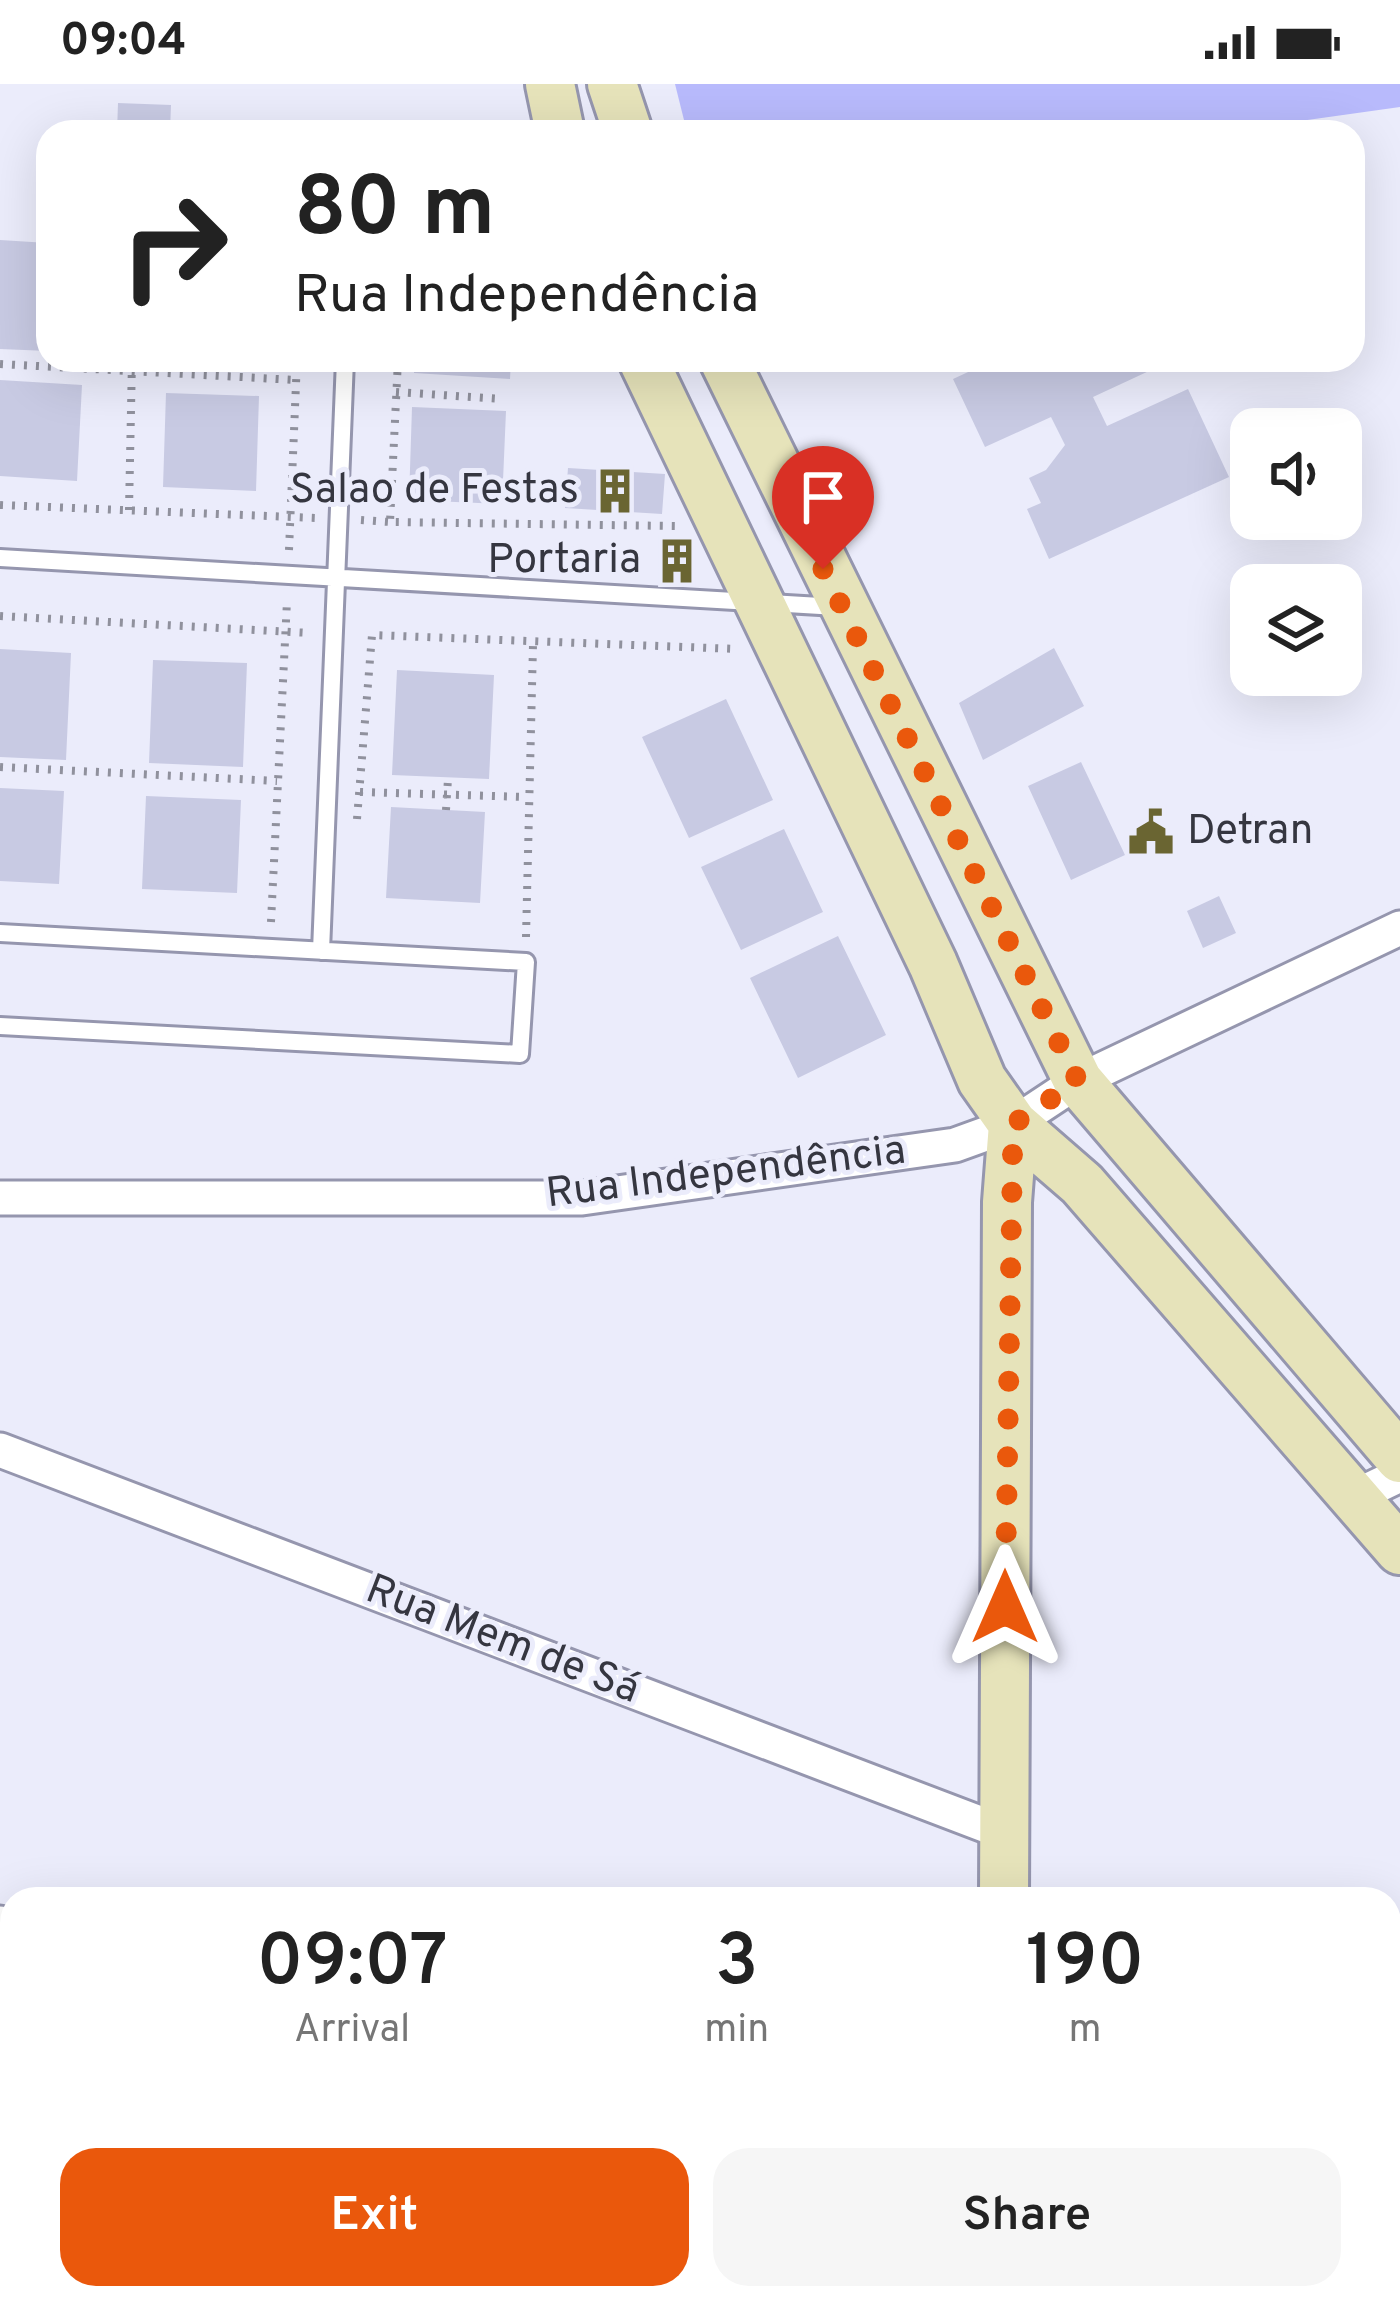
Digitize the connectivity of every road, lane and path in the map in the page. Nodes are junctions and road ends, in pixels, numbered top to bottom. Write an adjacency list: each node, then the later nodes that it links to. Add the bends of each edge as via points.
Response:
1 (550, 84): 3 (street)
2 (612, 84): 4 (street)
3 (558, 120)
4 (624, 120)
5 (0, 364): 6 (path)
6 (36, 364)
7 (132, 372): 18 (path)
8 (209, 372): 14 (path)
9 (296, 372): 14 (path)
10 (344, 372): 21 (lane)
11 (397, 372): 15 (path)
12 (649, 372): 19 (street)
13 (730, 372): 23 (street)
14 (296, 380): 18 (path, via 291,517)
15 (396, 392): 16 (path); 19 (path, via 390,522)
16 (502, 399)
17 (0, 506): 18 (path)
18 (128, 510)
19 (721, 526): 22 (street)
20 (0, 558): 21 (lane)
21 (336, 573): 22 (lane); 30 (lane)
22 (760, 604): 23 (lane); 26 (street)
23 (841, 607): 42 (street)
24 (0, 616): 29 (path, via 286,632)
25 (533, 645): 26 (path); 31 (path, via 373,635); 33 (path)
26 (780, 650): 43 (street, via 982,1080)
27 (0, 767): 29 (path)
28 (448, 778): 32 (path)
29 (277, 781): 38 (path)
30 (327, 790): 31 (path); 39 (lane)
31 (360, 791): 32 (path); 35 (path)
32 (447, 794): 33 (path); 34 (path)
33 (527, 797): 40 (path)
34 (446, 810)
35 (355, 837)
36 (1400, 928): 42 (street, Rua Independência)
37 (0, 933): 38 (lane)
38 (270, 948): 39 (lane)
39 (321, 951): 40 (lane)
40 (526, 962): 41 (lane, via 520,1054)
41 (0, 1026)
42 (1078, 1081): 43 (street, Rua Independência); 46 (street)
43 (1013, 1124): 44 (street, Rua Independência, via 955,1145 582,1198); 48 (street, via 1082,1184); 50 (street)
44 (0, 1198)
45 (0, 1450): 50 (street, Rua Mem de Sá)
46 (1400, 1458)
47 (1400, 1475): 48 (street)
48 (1354, 1497): 49 (street)
49 (1400, 1550)
50 (1003, 1832): 51 (street)
51 (1004, 1887)

